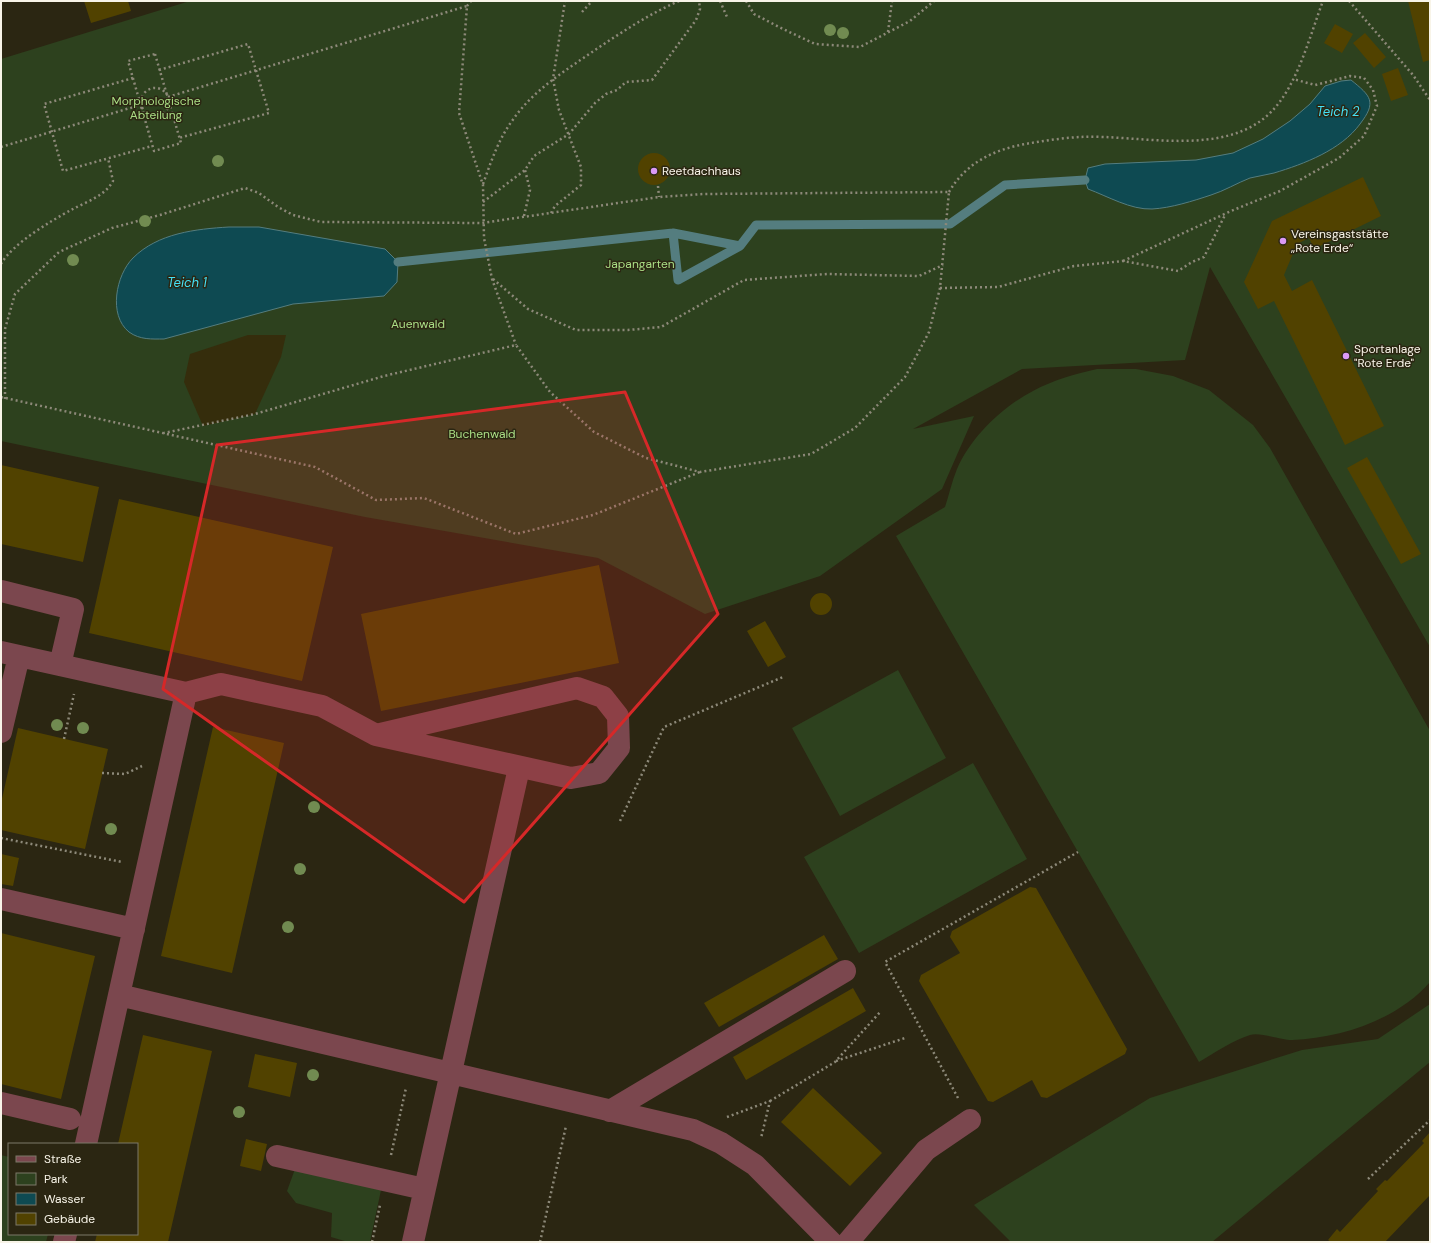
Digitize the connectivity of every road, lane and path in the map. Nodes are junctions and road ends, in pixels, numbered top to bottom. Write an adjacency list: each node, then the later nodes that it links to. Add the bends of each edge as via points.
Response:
1 (471, 1): 12 (path)
2 (565, 1): 19 (path)
3 (592, 1): 13 (path)
4 (679, 1): 19 (path, via 634,24)
5 (699, 1): 25 (path, via 700,9 696,20 652,80 626,82 617,90 606,94)
6 (720, 1): 14 (path)
7 (746, 1): 15 (path, via 754,14 815,44 860,47)
8 (892, 1): 15 (path)
9 (934, 1): 15 (path, via 910,21)
10 (1322, 1): 20 (path)
11 (1349, 1): 22 (path, via 1414,75)
12 (466, 6): 17 (path); 31 (path, via 458,113)
13 (582, 12)
14 (727, 17)
15 (888, 33)
16 (160, 70): 17 (path, via 248,44); 18 (path, via 155,54 128,61); 21 (path)
17 (256, 71): 21 (path); 26 (path, via 269,113)
18 (132, 78): 23 (path); 24 (path, via 44,104)
19 (553, 79): 25 (path); 31 (path, via 528,101 512,120 497,144)
20 (1293, 79): 33 (path, via 1273,110 1258,124 1238,133 1198,140 1080,137 1006,148 986,155 969,167); 37 (path, via 1315,85 1350,76 1364,78 1373,90 1377,106 1364,136 1339,158 1280,191)
21 (168, 97): 23 (path, via 158,88 150,88 142,95); 23 (path, via 167,110 160,115 150,115); 26 (path)
22 (1430, 100)
23 (140, 105): 24 (path); 27 (path)
24 (52, 132): 28 (path); 29 (path, via 64,172)
25 (569, 134): 30 (path, via 534,156); 36 (path, via 581,167 581,184 555,206)
26 (180, 138): 27 (path, via 181,143 154,151)
27 (152, 146): 29 (path)
28 (1, 147)
29 (108, 158): 41 (path, via 113,181 109,188 25,239)
30 (525, 170): 35 (path); 38 (path, via 530,190)
31 (483, 184): 35 (path)
32 (658, 186): 34 (path)
33 (949, 192): 34 (path); 42 (path)
34 (660, 196): 36 (path)
35 (482, 202): 39 (path)
36 (551, 213): 38 (path)
37 (1225, 215): 40 (path); 40 (path, via 1204,257 1178,271)
38 (524, 216): 39 (path)
39 (482, 223): 43 (path); 47 (path, via 321,222 292,215 259,193 245,188 112,228 59,252 15,294 5,329)
40 (1123, 261): 44 (path, via 1074,266 998,287)
41 (1, 264)
42 (943, 265): 43 (path, via 919,276 827,274 744,280 661,327 628,330 576,330 528,308); 44 (path)
43 (492, 279): 45 (path)
44 (940, 288): 49 (path, via 930,332 905,377 855,428 811,454)
45 (516, 345): 48 (path, via 384,376 255,414); 49 (path, via 550,392 594,432 646,458)
46 (1, 397): 47 (path)
47 (5, 399): 48 (path)
48 (164, 433): 49 (path, via 315,467 376,500 424,498 516,534 593,515)
49 (700, 472)
50 (1, 591): 52 (street, via 73,609)
51 (10, 654): 52 (street); 55 (street)
52 (70, 667): 54 (street); 57 (path)
53 (783, 677): 61 (path, via 664,727)
54 (186, 693): 56 (street, via 221,684 322,706); 58 (street)
55 (1, 732)
56 (376, 735): 59 (street); 59 (street, via 577,688 603,697 618,716 619,748 599,773 570,778)
57 (64, 739)
58 (172, 753): 60 (path, via 125,774); 64 (street)
59 (519, 768): 72 (street)
60 (102, 773)
61 (620, 821)
62 (1, 838): 64 (path)
63 (1078, 852): 78 (path, via 885,962)
64 (147, 866): 66 (street)
65 (1, 899): 66 (street)
66 (134, 929): 68 (street)
67 (845, 971): 76 (street)
68 (119, 995): 72 (street); 81 (street)
69 (881, 1011): 71 (path)
70 (905, 1038): 71 (path)
71 (835, 1062): 73 (path)
72 (451, 1073): 74 (street); 85 (street)
73 (770, 1101): 80 (path); 83 (path)
74 (571, 1102): 76 (street); 87 (path)
75 (1, 1103): 77 (street)
76 (610, 1111): 80 (street)
77 (70, 1119)
78 (970, 1120): 89 (street, via 926,1150)
79 (1430, 1120): 84 (path)
80 (693, 1130): 83 (street, via 721,1143)
81 (86, 1143)
82 (277, 1156): 85 (street)
83 (755, 1166): 88 (street)
84 (1368, 1180)
85 (424, 1189): 86 (street)
86 (413, 1242)
87 (540, 1242)
88 (831, 1242)
89 (848, 1242)

